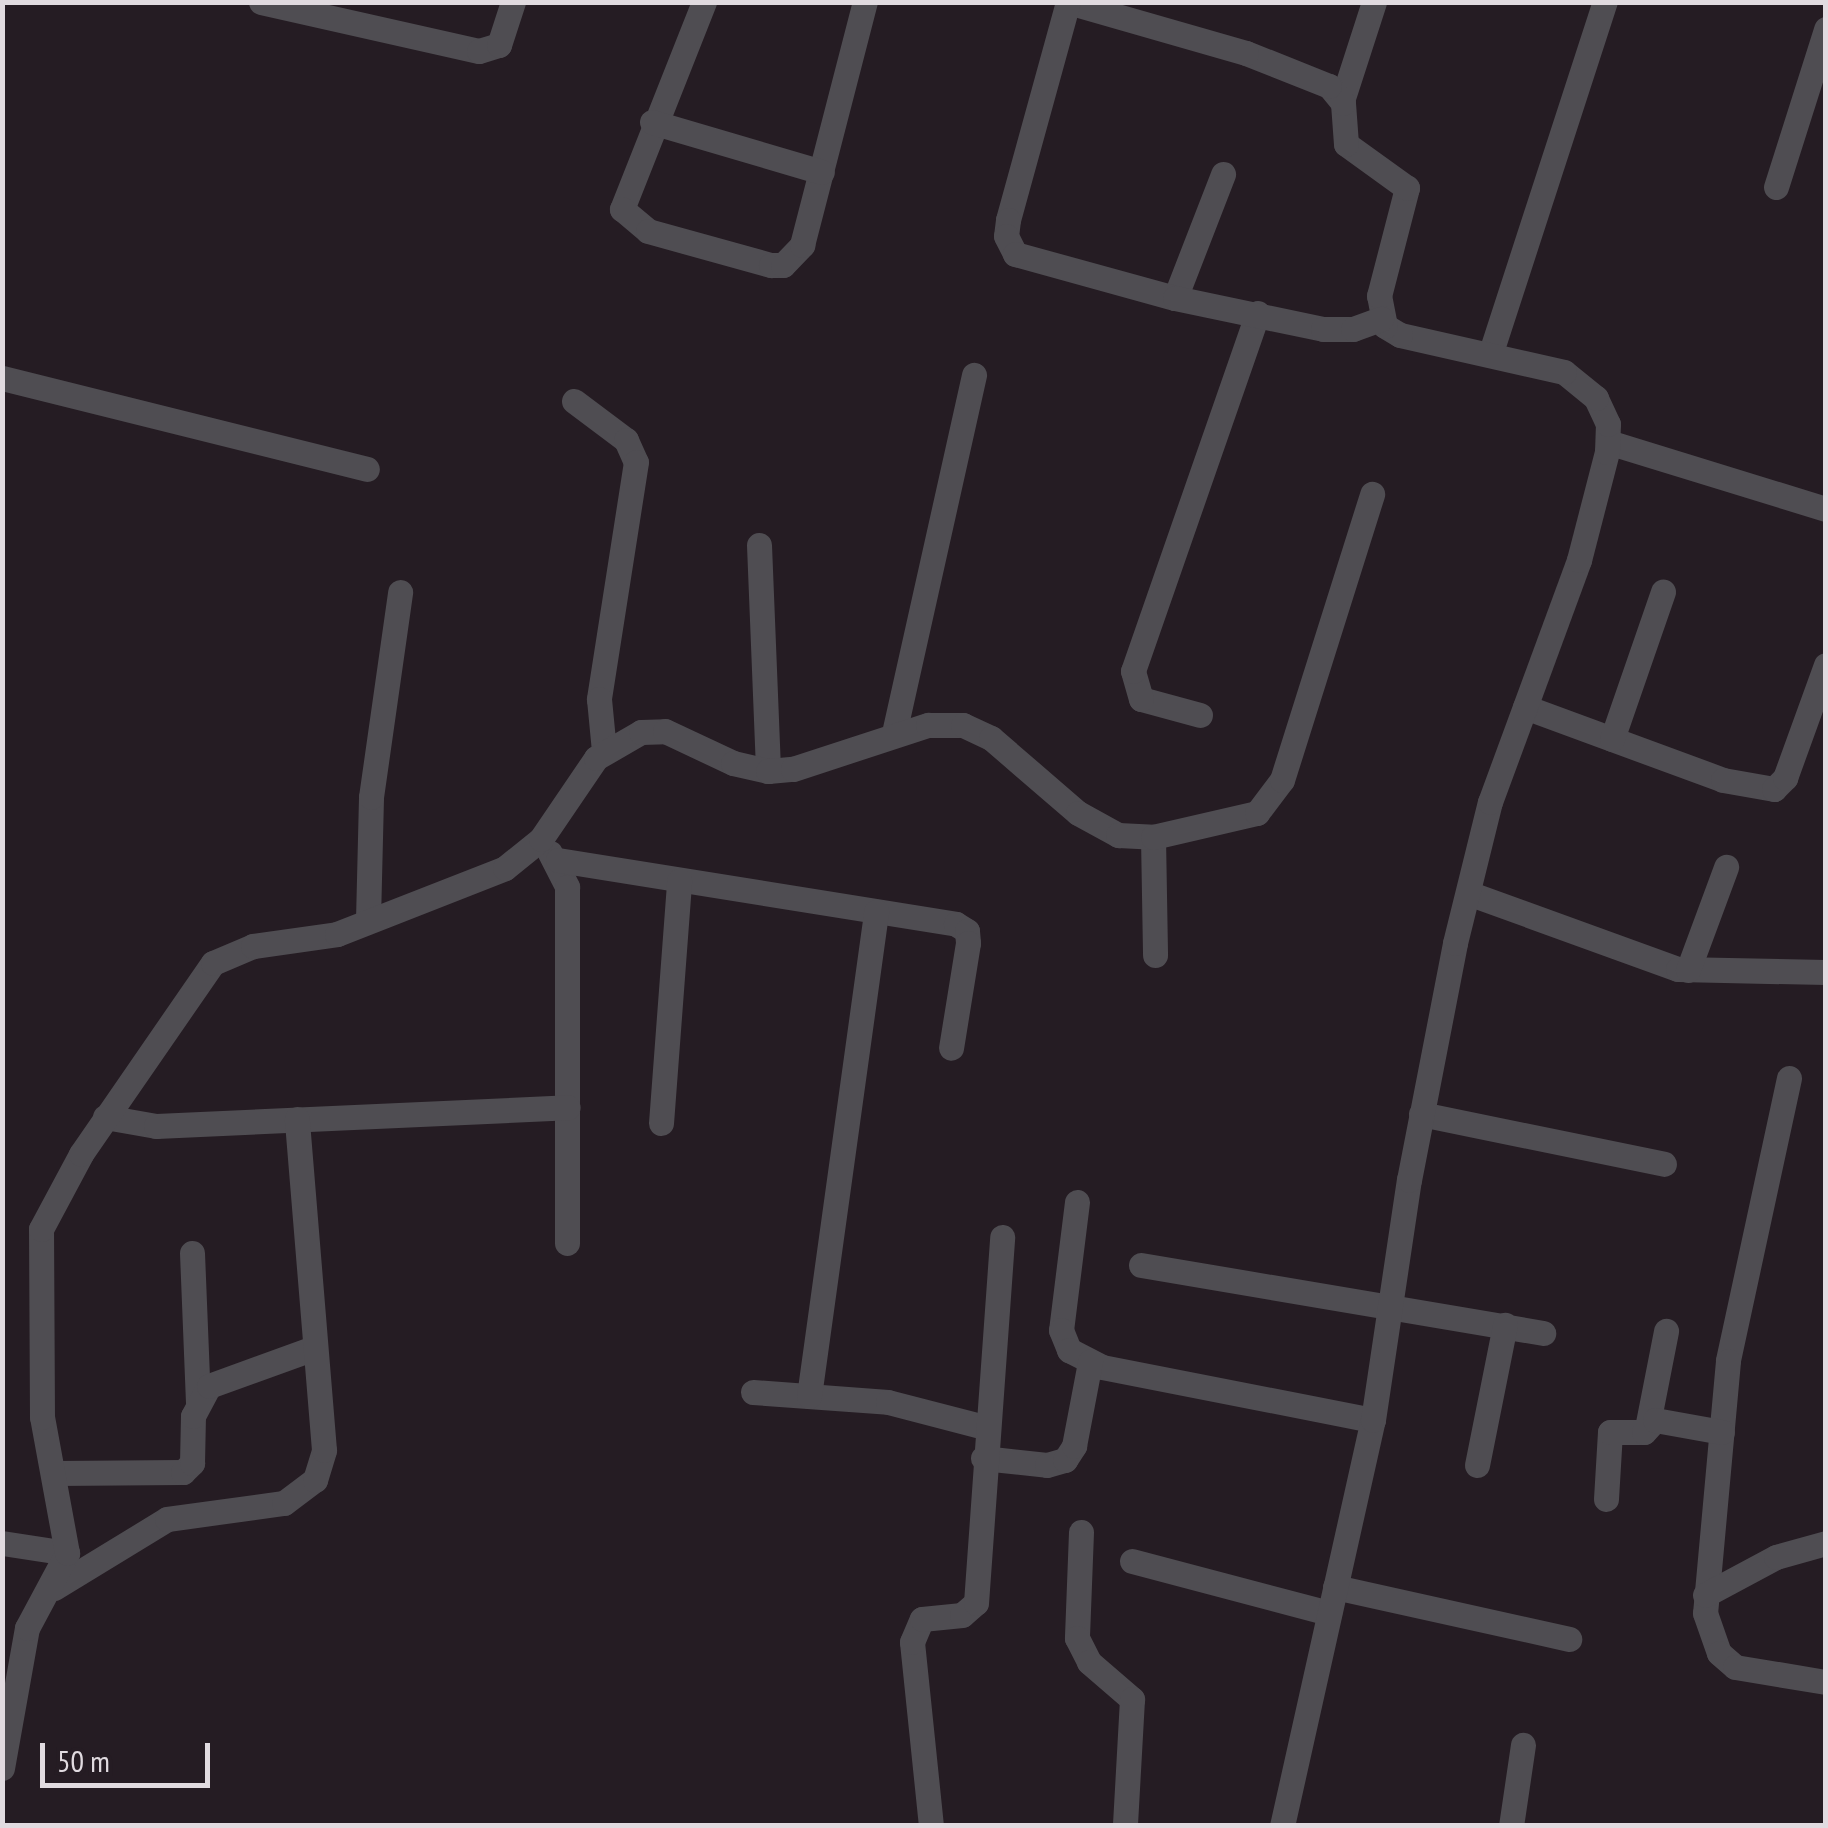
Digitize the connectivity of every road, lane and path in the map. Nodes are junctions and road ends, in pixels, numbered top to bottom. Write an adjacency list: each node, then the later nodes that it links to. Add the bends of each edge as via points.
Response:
1 (262, 2): 2 (street, via 480,51 499,46)
2 (513, 2)
3 (704, 2): 10 (street)
4 (865, 2): 11 (street)
5 (1374, 2): 9 (street)
6 (1604, 2): 17 (street)
7 (1141, 12): 9 (street, via 1329,86); 14 (street, via 1068,2 1006,236 1023,257)
8 (1826, 29): 13 (street)
9 (1342, 101): 16 (street, via 1346,144 1407,188 1379,296)
10 (652, 122): 11 (street); 11 (street, via 622,208 648,232 771,264 794,258)
11 (822, 172)
12 (1223, 174): 14 (street)
13 (1776, 188)
14 (1175, 298): 15 (street)
15 (1258, 313): 16 (street, via 1338,330); 30 (street, via 1134,671 1141,699)
16 (1381, 319): 17 (street, via 1400,335)
17 (1491, 352): 21 (street, via 1579,380 1602,408)
18 (974, 376): 32 (street)
19 (2, 378): 22 (street)
20 (574, 402): 34 (street, via 626,440 636,462 598,700)
21 (1608, 442): 24 (street); 29 (street, via 1579,560)
22 (367, 469)
23 (1372, 494): 36 (street, via 1276,793 1257,813)
24 (1826, 510)
25 (759, 545): 35 (street)
26 (400, 592): 43 (street, via 371,797)
27 (1663, 592): 33 (street)
28 (1826, 665): 31 (street)
29 (1525, 706): 33 (street); 41 (street, via 1490,802)
30 (1200, 715)
31 (1815, 729): 33 (street, via 1785,778 1768,790)
32 (894, 733): 35 (street, via 793,770); 36 (street, via 947,724 980,731 1101,828)
33 (1612, 739)
34 (604, 751): 35 (street, via 627,736 665,732 732,764); 37 (street)
35 (768, 771)
36 (1154, 837): 44 (street)
37 (536, 844): 38 (street); 43 (street, via 504,868)
38 (558, 860): 40 (street); 49 (street, via 568,887)
39 (1726, 867): 45 (street)
40 (679, 882): 42 (street); 53 (street)
41 (1468, 893): 45 (street); 50 (street)
42 (876, 912): 47 (street, via 967,931); 67 (street)
43 (368, 920): 51 (street, via 336,934 253,946 213,963)
44 (1155, 955)
45 (1688, 970): 46 (street)
46 (1826, 972)
47 (951, 1048)
48 (1789, 1078): 72 (street, via 1728,1361)
49 (568, 1106): 52 (street); 57 (street)
50 (1422, 1114): 54 (street); 60 (street)
51 (105, 1117): 52 (street, via 156,1126); 75 (street, via 55,1194 37,1248 42,1418)
52 (297, 1118): 64 (street)
53 (660, 1123)
54 (1664, 1164)
55 (1076, 1202): 65 (street, via 1061,1330 1069,1350)
56 (1002, 1237): 71 (street)
57 (567, 1243)
58 (192, 1253): 68 (street)
59 (1141, 1265): 60 (street)
60 (1390, 1302): 61 (street); 69 (street)
61 (1505, 1325): 62 (street); 74 (street)
62 (1544, 1332)
63 (1666, 1332): 70 (street)
64 (314, 1348): 68 (street, via 217,1382); 84 (street, via 324,1450 309,1489 284,1503 167,1519)
65 (1090, 1362): 69 (street); 73 (street, via 1072,1454 1047,1465)
66 (752, 1392): 67 (street)
67 (809, 1396): 71 (street, via 888,1402)
68 (198, 1402): 75 (street, via 192,1463 183,1472)
69 (1373, 1420): 82 (street)
70 (1648, 1424): 72 (street); 76 (street, via 1644,1432 1615,1430 1608,1438)
71 (985, 1427): 73 (street)
72 (1722, 1432): 83 (street)
73 (983, 1458): 90 (street, via 976,1603 962,1615 922,1619 912,1642)
74 (1478, 1465)
75 (54, 1473): 80 (street)
76 (1606, 1499)
77 (1081, 1532): 91 (street, via 1077,1638 1089,1662 1132,1699)
78 (2, 1543): 80 (street)
79 (1826, 1543): 83 (street, via 1776,1557)
80 (67, 1553): 84 (street)
81 (1132, 1561): 85 (street)
82 (1335, 1587): 85 (street); 86 (street)
83 (1706, 1594): 87 (street, via 1712,1636 1725,1661 1750,1672)
84 (43, 1595): 89 (street, via 21,1652)
85 (1330, 1613): 92 (street)
86 (1568, 1639)
87 (1826, 1682)
88 (1523, 1745): 93 (street)
89 (2, 1768)
90 (931, 1826)
91 (1125, 1826)
92 (1282, 1826)
93 (1511, 1826)

